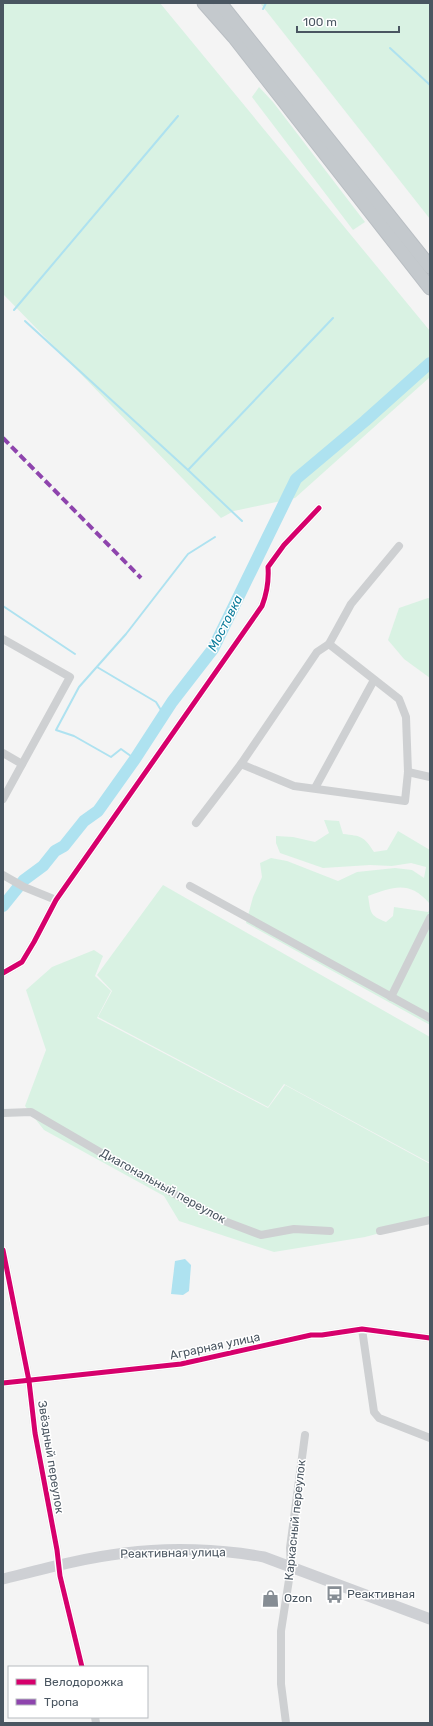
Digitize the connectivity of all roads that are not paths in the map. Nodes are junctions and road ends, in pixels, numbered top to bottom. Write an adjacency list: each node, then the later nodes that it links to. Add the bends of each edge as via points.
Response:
1 (204, 3): 4 (highway, via 234,37)
2 (220, 3): 3 (highway)
3 (430, 267)
4 (430, 288)
5 (319, 508): 20 (street, via 284,545 268,567 267,593 262,606)
6 (399, 546): 8 (street, via 351,604)
7 (3, 639): 11 (street, via 70,677)
8 (329, 644): 9 (street); 12 (street, via 317,652)
9 (374, 680): 13 (street, via 399,699 406,717); 15 (street)
10 (3, 753): 11 (street)
11 (22, 764): 16 (street)
12 (241, 764): 15 (street, via 294,786); 17 (street)
13 (408, 772): 14 (street); 15 (street, via 405,802)
14 (430, 777)
15 (316, 788)
16 (3, 799)
17 (196, 824)
18 (3, 875): 20 (street)
19 (190, 886): 23 (street)
20 (56, 900): 22 (street, via 22,962)
21 (430, 918): 23 (street)
22 (3, 974)
23 (391, 997): 24 (street)
24 (430, 1018)
25 (3, 1113): 27 (street, Диагональный переулок, via 31,1112 218,1217 261,1235 294,1229)
26 (430, 1220): 28 (street)
27 (330, 1231)
28 (380, 1231)
29 (3, 1250): 32 (street, Звёздный переулок)
30 (362, 1329): 31 (street, Аграрная улица); 32 (street, Аграрная улица, via 311,1335 181,1364); 35 (street, via 374,1412 379,1418)
31 (430, 1338)
32 (29, 1381): 33 (street, Аграрная улица); 36 (street, Звёздный переулок, via 35,1433)
33 (3, 1383)
34 (305, 1436): 37 (street, Каркасный переулок, via 290,1548)
35 (430, 1438)
36 (58, 1565): 37 (main road, Реактивная улица, via 126,1552 196,1550 235,1552 264,1557); 38 (main road, Реактивная улица); 40 (street, Звёздный переулок)
37 (291, 1567): 39 (main road, Реактивная улица); 41 (street, Каркасный переулок, via 281,1631)
38 (3, 1579)
39 (430, 1619)
40 (82, 1666)
41 (286, 1723)

